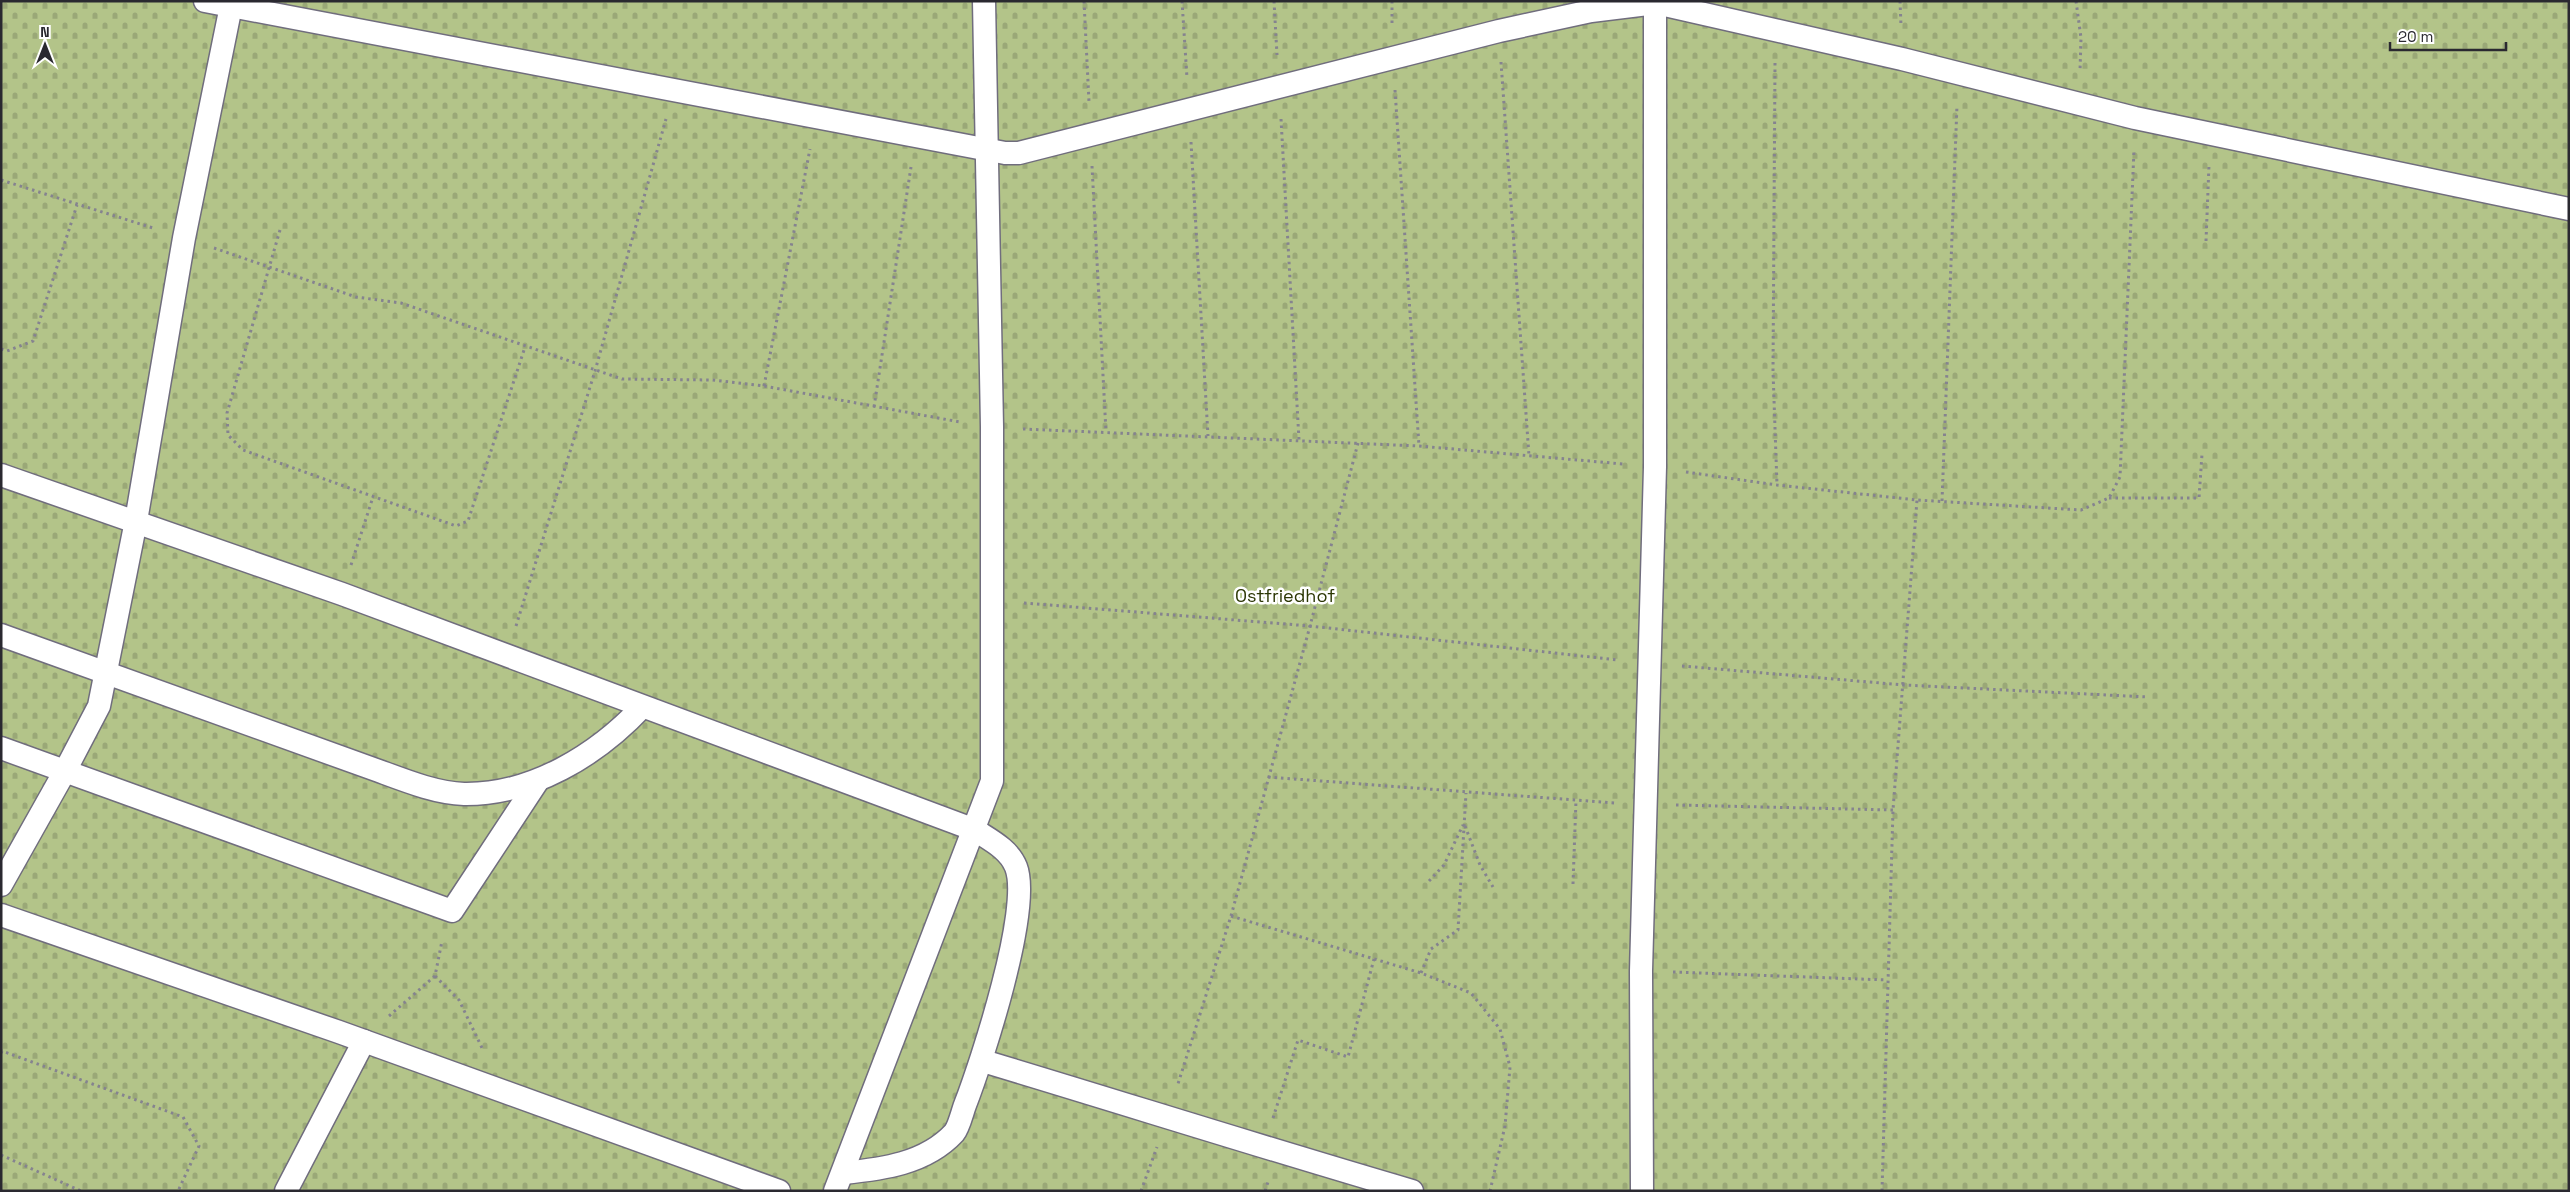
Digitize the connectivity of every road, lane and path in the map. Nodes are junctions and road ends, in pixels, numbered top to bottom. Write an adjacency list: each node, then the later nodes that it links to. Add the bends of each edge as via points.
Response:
1 (205, 1): 8 (lane)
2 (984, 1): 22 (lane)
3 (1084, 1): 21 (path)
4 (1182, 1): 16 (path)
5 (1274, 1): 13 (path)
6 (2076, 1): 15 (path, via 2081,38)
7 (1656, 2): 9 (lane, via 1591,11); 10 (lane); 43 (lane)
8 (231, 6): 14 (lane); 27 (lane)
9 (1499, 31): 11 (lane); 42 (path)
10 (1776, 31): 12 (lane); 45 (path, via 1773,371)
11 (1393, 59): 13 (lane); 40 (path)
12 (1959, 74): 15 (lane); 49 (path)
13 (1280, 86): 16 (lane); 38 (path)
14 (674, 91): 17 (lane); 32 (path)
15 (2078, 104): 18 (lane)
16 (1189, 110): 21 (lane); 37 (path)
17 (816, 117): 19 (lane); 33 (path)
18 (2135, 118): 20 (lane); 47 (path, via 2120,477)
19 (916, 134): 22 (lane); 34 (path)
20 (2210, 134): 25 (lane); 28 (path)
21 (1091, 135): 22 (lane, via 1019,153); 36 (path)
22 (986, 148): 35 (lane)
23 (1, 180): 24 (path)
24 (77, 205): 27 (path); 31 (path, via 33,341 7,351)
25 (2569, 208)
26 (280, 230): 29 (path)
27 (184, 238): 29 (path); 50 (lane)
28 (2206, 241)
29 (269, 267): 30 (path, via 356,297 401,302); 46 (path, via 227,413 228,435 243,450)
30 (525, 347): 32 (path); 46 (path, via 468,521 456,526)
31 (1, 349)
32 (595, 371): 33 (path, via 622,379 712,380); 55 (path)
33 (764, 386): 34 (path)
34 (874, 407): 35 (path)
35 (992, 427): 36 (path); 52 (lane)
36 (1106, 432): 37 (path)
37 (1208, 436): 38 (path)
38 (1299, 440): 39 (path)
39 (1358, 443): 40 (path); 53 (path)
40 (1419, 446): 42 (path)
41 (2202, 454): 47 (path, via 2199,498)
42 (1529, 456): 43 (path)
43 (1655, 467): 45 (path); 56 (lane)
44 (1, 474): 50 (lane)
45 (1777, 485): 48 (path)
46 (372, 497): 51 (path)
47 (2109, 498): 49 (path, via 2081,510)
48 (1917, 500): 49 (path); 58 (path)
49 (1942, 501)
50 (136, 521): 51 (lane); 57 (lane)
51 (342, 594): 55 (lane)
52 (991, 600): 53 (path); 70 (lane, via 992,781)
53 (1310, 626): 56 (path); 63 (path)
54 (1, 635): 57 (lane)
55 (507, 656): 60 (lane)
56 (1649, 663): 58 (path); 67 (lane)
57 (107, 672): 62 (lane, via 99,706); 64 (lane, via 422,786 464,794)
58 (1904, 685): 59 (path); 68 (path)
59 (2148, 698)
60 (642, 707): 64 (lane, via 623,728); 70 (lane)
61 (1, 748): 62 (lane)
62 (66, 771): 73 (lane); 75 (lane)
63 (1268, 777): 65 (path); 77 (path)
64 (537, 782): 75 (lane)
65 (1466, 793): 66 (path); 69 (path)
66 (1576, 800): 67 (path); 72 (path)
67 (1645, 804): 68 (path); 79 (lane)
68 (1893, 810): 82 (path)
69 (1464, 823): 71 (path, via 1444,865); 74 (path, via 1480,865); 80 (path, via 1458,930 1431,949)
70 (975, 830): 86 (lane, via 1003,848 1016,867 1019,892 1013,941); 90 (lane)
71 (1429, 881)
72 (1573, 884)
73 (1, 885)
74 (1493, 886)
75 (452, 911): 81 (path, via 438,952)
76 (1, 915): 83 (lane)
77 (1231, 916): 78 (path); 87 (path)
78 (1374, 959): 80 (path); 88 (path, via 1348,1057 1298,1040)
79 (1641, 971): 82 (path); 98 (lane)
80 (1421, 973): 97 (path, via 1471,993 1500,1029 1510,1067 1505,1126)
81 (435, 976): 83 (path); 85 (path, via 459,1000)
82 (1887, 980): 99 (path)
83 (364, 1041): 93 (lane); 94 (lane)
84 (2, 1052): 92 (path, via 183,1117 199,1146)
85 (487, 1057)
86 (983, 1061): 87 (lane); 90 (lane, via 954,1132 921,1158)
87 (1168, 1116): 88 (lane); 95 (path)
88 (1264, 1146): 96 (lane)
89 (1, 1155): 91 (path)
90 (839, 1182)
91 (80, 1191)
92 (178, 1191)
93 (286, 1191)
94 (779, 1191)
95 (1141, 1191)
96 (1412, 1191)
97 (1490, 1191)
98 (1642, 1191)
99 (1882, 1191)

